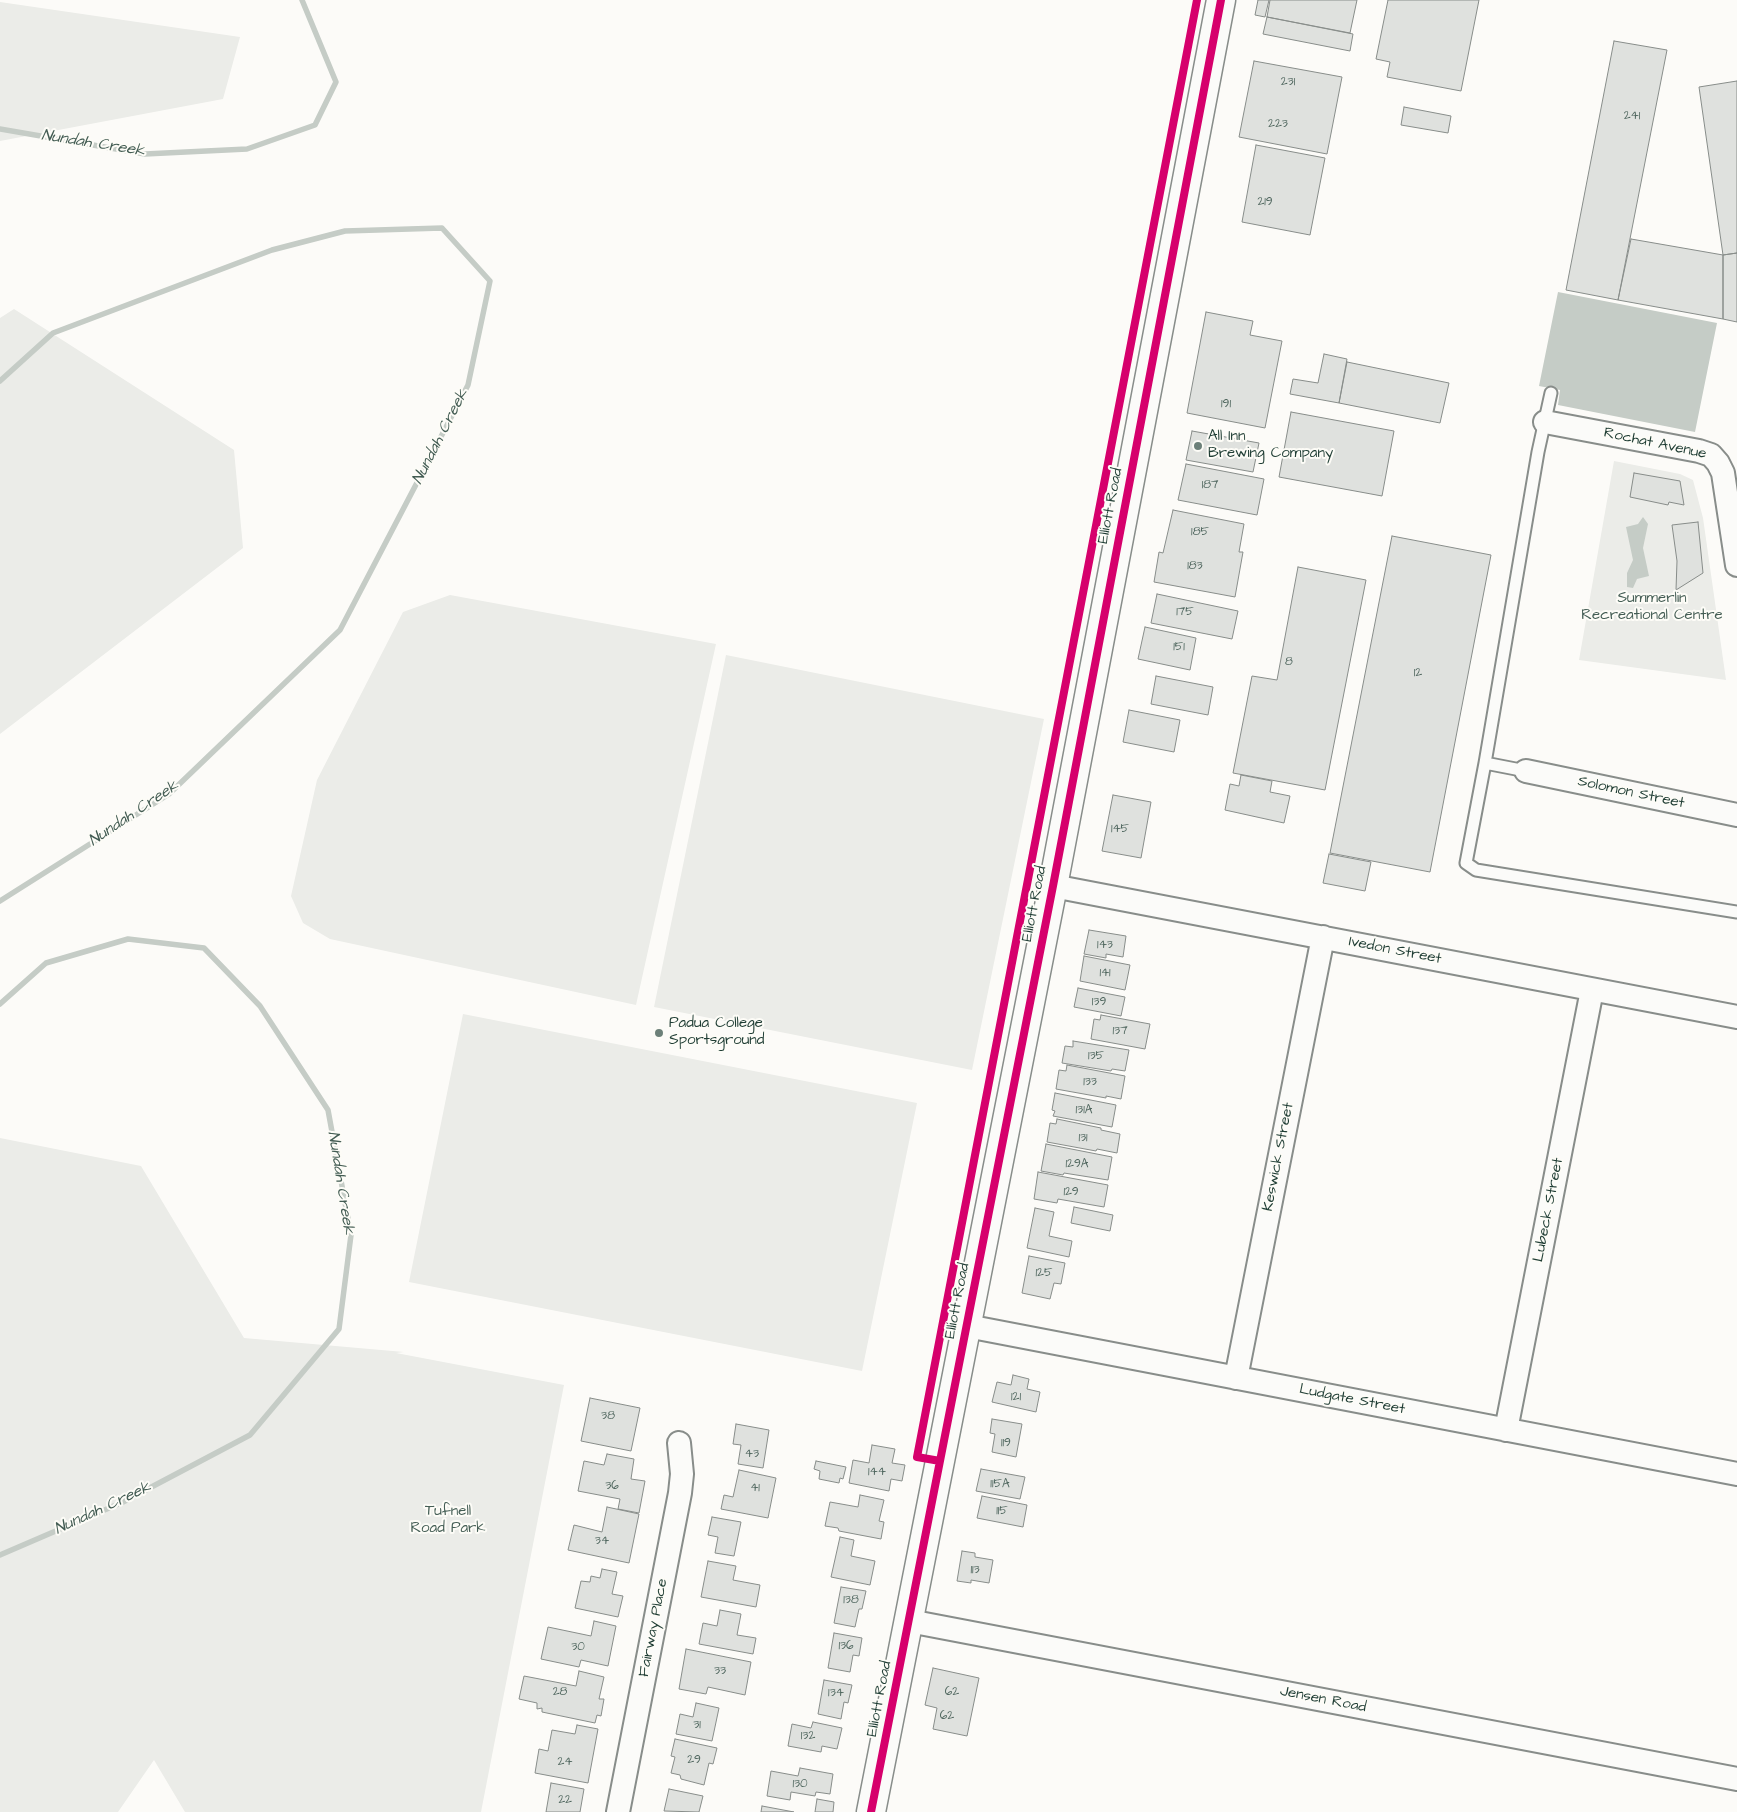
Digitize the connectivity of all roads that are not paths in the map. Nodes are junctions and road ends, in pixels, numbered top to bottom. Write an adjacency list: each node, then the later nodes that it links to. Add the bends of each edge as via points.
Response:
1 (1221, 0): 8 (street, Elliott Road)
2 (1551, 393): 3 (lane)
3 (1545, 422): 4 (street, Rochat Avenue, via 1711,455 1722,472); 5 (lane)
4 (1737, 565)
5 (1485, 763): 6 (lane); 9 (lane, via 1466,863 1476,870)
6 (1526, 770): 7 (street, Solomon Street)
7 (1737, 814)
8 (1052, 886): 10 (street, Ivedon Street); 13 (street, Elliott Road)
9 (1737, 912)
10 (1323, 937): 11 (street, Ivedon Street); 14 (street, Keswick Street)
11 (1592, 990): 12 (street, Ivedon Street); 15 (street, Lubeck Street)
12 (1737, 1017)
13 (967, 1326): 14 (street, Ludgate Street); 18 (street, Elliott Road)
14 (1236, 1378): 15 (street, Ludgate Street)
15 (1506, 1430): 17 (street, Ludgate Street)
16 (679, 1443): 20 (street, Fairway Place, via 680,1494)
17 (1737, 1474)
18 (909, 1621): 19 (street, Jensen Road); 21 (street, Elliott Road)
19 (1737, 1779)
20 (618, 1812)
21 (871, 1812)

